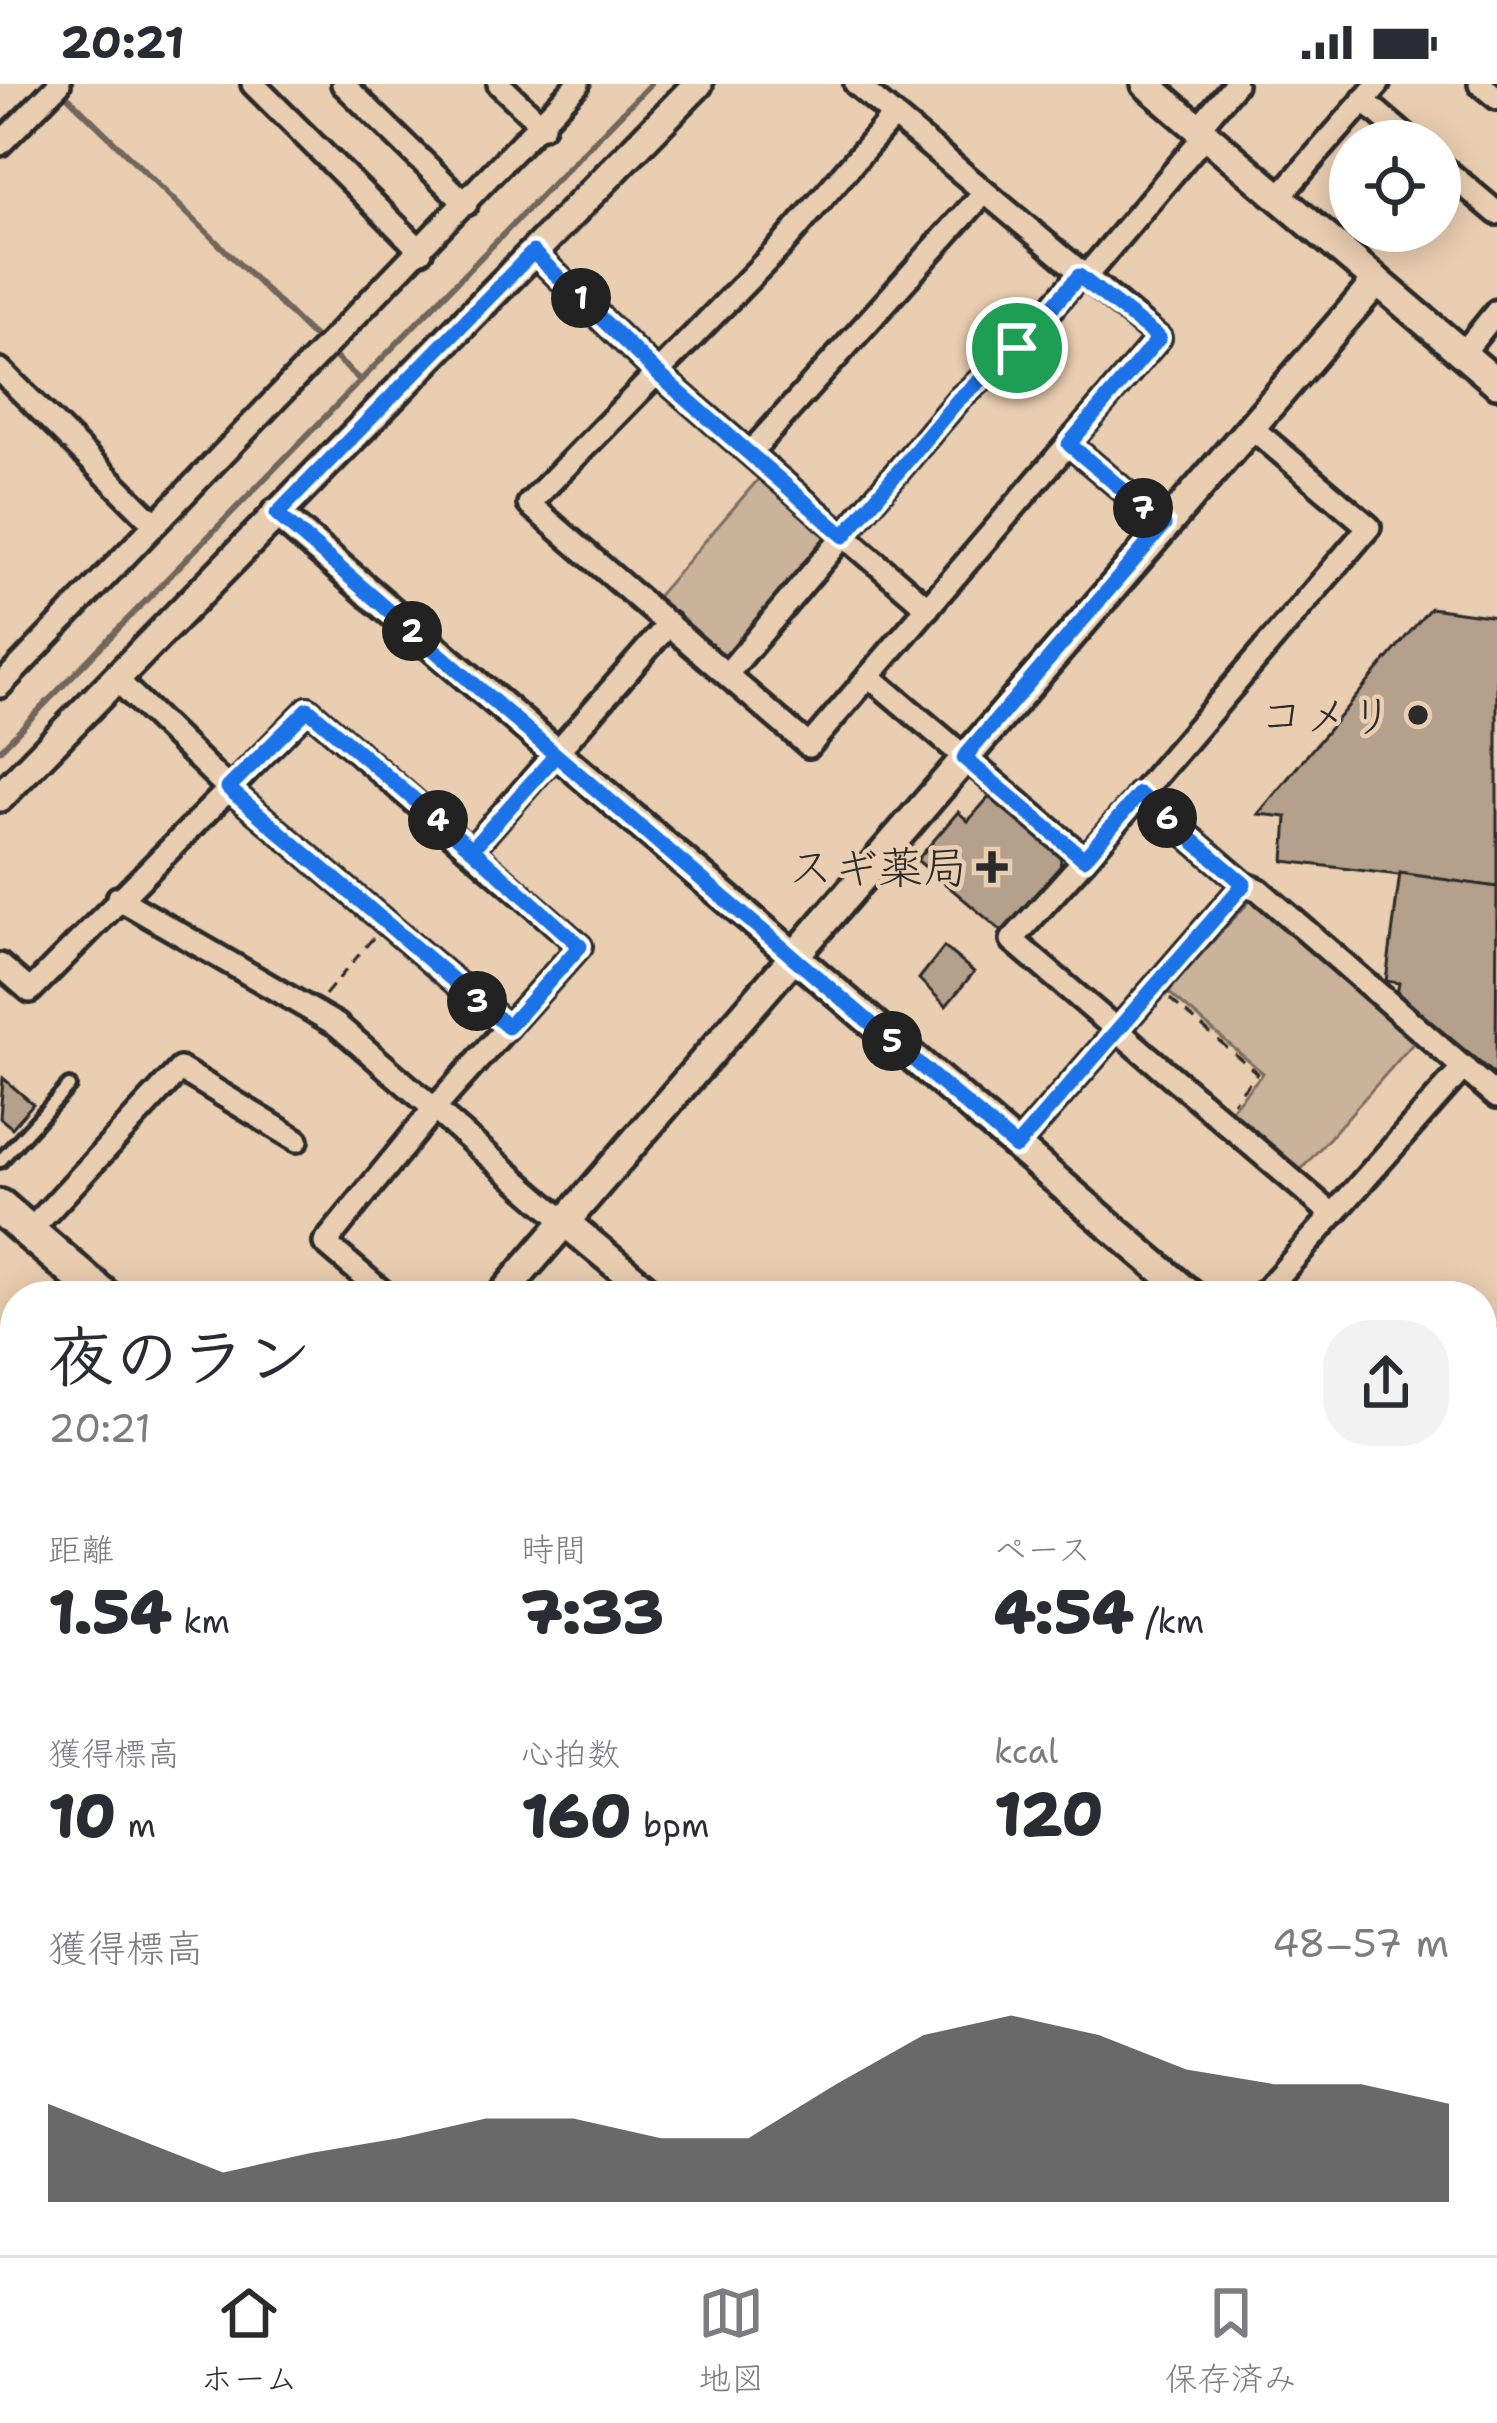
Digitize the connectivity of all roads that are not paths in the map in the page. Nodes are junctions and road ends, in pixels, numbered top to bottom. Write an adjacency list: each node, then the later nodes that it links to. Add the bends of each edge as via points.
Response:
1 (253, 84): 23 (street)
2 (343, 84): 21 (street)
3 (499, 84): 15 (street)
4 (578, 84): 15 (street)
5 (698, 84): 24 (street)
6 (856, 84): 13 (street)
7 (1146, 84): 16 (street)
8 (1235, 84): 16 (street)
9 (1480, 84): 12 (street)
10 (53, 90): 17 (street)
11 (1370, 92): 14 (street); 20 (street)
12 (1497, 98)
13 (894, 116): 19 (street); 30 (street)
14 (1394, 120)
15 (543, 126): 21 (street)
16 (1202, 131): 20 (street); 25 (street)
17 (0, 143)
18 (1461, 183): 22 (street)
19 (982, 194): 25 (street); 34 (street)
20 (1279, 197): 26 (street)
21 (466, 204): 23 (street)
22 (1497, 213)
23 (422, 250): 36 (street)
24 (533, 252): 30 (street); 35 (street)
25 (1082, 276): 33 (street, via 1159,338); 38 (street, via 958,400)
26 (1377, 281): 28 (street); 32 (street)
27 (1497, 311): 28 (street)
28 (1462, 352): 31 (street)
29 (0, 370): 36 (street)
30 (657, 373): 34 (street); 40 (street, via 529,504)
31 (1497, 383)
32 (1252, 428): 37 (street); 48 (street, via 1369,527)
33 (1069, 444): 37 (street); 39 (street)
34 (749, 453): 38 (street)
35 (277, 514): 43 (street); 45 (street)
36 (154, 523): 44 (street)
37 (1164, 525): 46 (street)
38 (844, 536): 39 (street); 41 (street)
39 (928, 608): 42 (street)
40 (669, 624): 41 (street); 45 (street)
41 (727, 674): 42 (street, via 809,746)
42 (869, 676): 46 (street)
43 (116, 679): 47 (street); 49 (street)
44 (0, 686)
45 (556, 755): 50 (street); 54 (street)
46 (964, 758): 51 (street); 54 (street)
47 (228, 788): 50 (street, via 308,709); 53 (street); 56 (street)
48 (1139, 794): 51 (street); 52 (street)
49 (0, 797)
50 (472, 849): 56 (street, via 580,946)
51 (1084, 859): 57 (street, via 1012,940)
52 (1244, 884): 57 (street); 58 (street)
53 (118, 898): 55 (street, via 30,991); 61 (street, via 312,1010)
54 (796, 960): 63 (street); 67 (street)
55 (0, 965)
56 (508, 1027): 61 (street)
57 (1118, 1028): 63 (street); 66 (street)
58 (1464, 1067): 60 (street); 66 (street)
59 (69, 1086): 64 (lane)
60 (1497, 1096)
61 (434, 1109): 67 (street); 70 (street, via 325,1243)
62 (297, 1141): 68 (street, via 180,1069)
63 (1016, 1147): 73 (street)
64 (0, 1161)
65 (0, 1208): 68 (main road)
66 (1333, 1214): 74 (street)
67 (565, 1222): 71 (street); 72 (street)
68 (28, 1232): 69 (main road)
69 (85, 1281)
70 (369, 1281)
71 (514, 1281)
72 (636, 1281)
73 (1174, 1281)
74 (1275, 1281)

